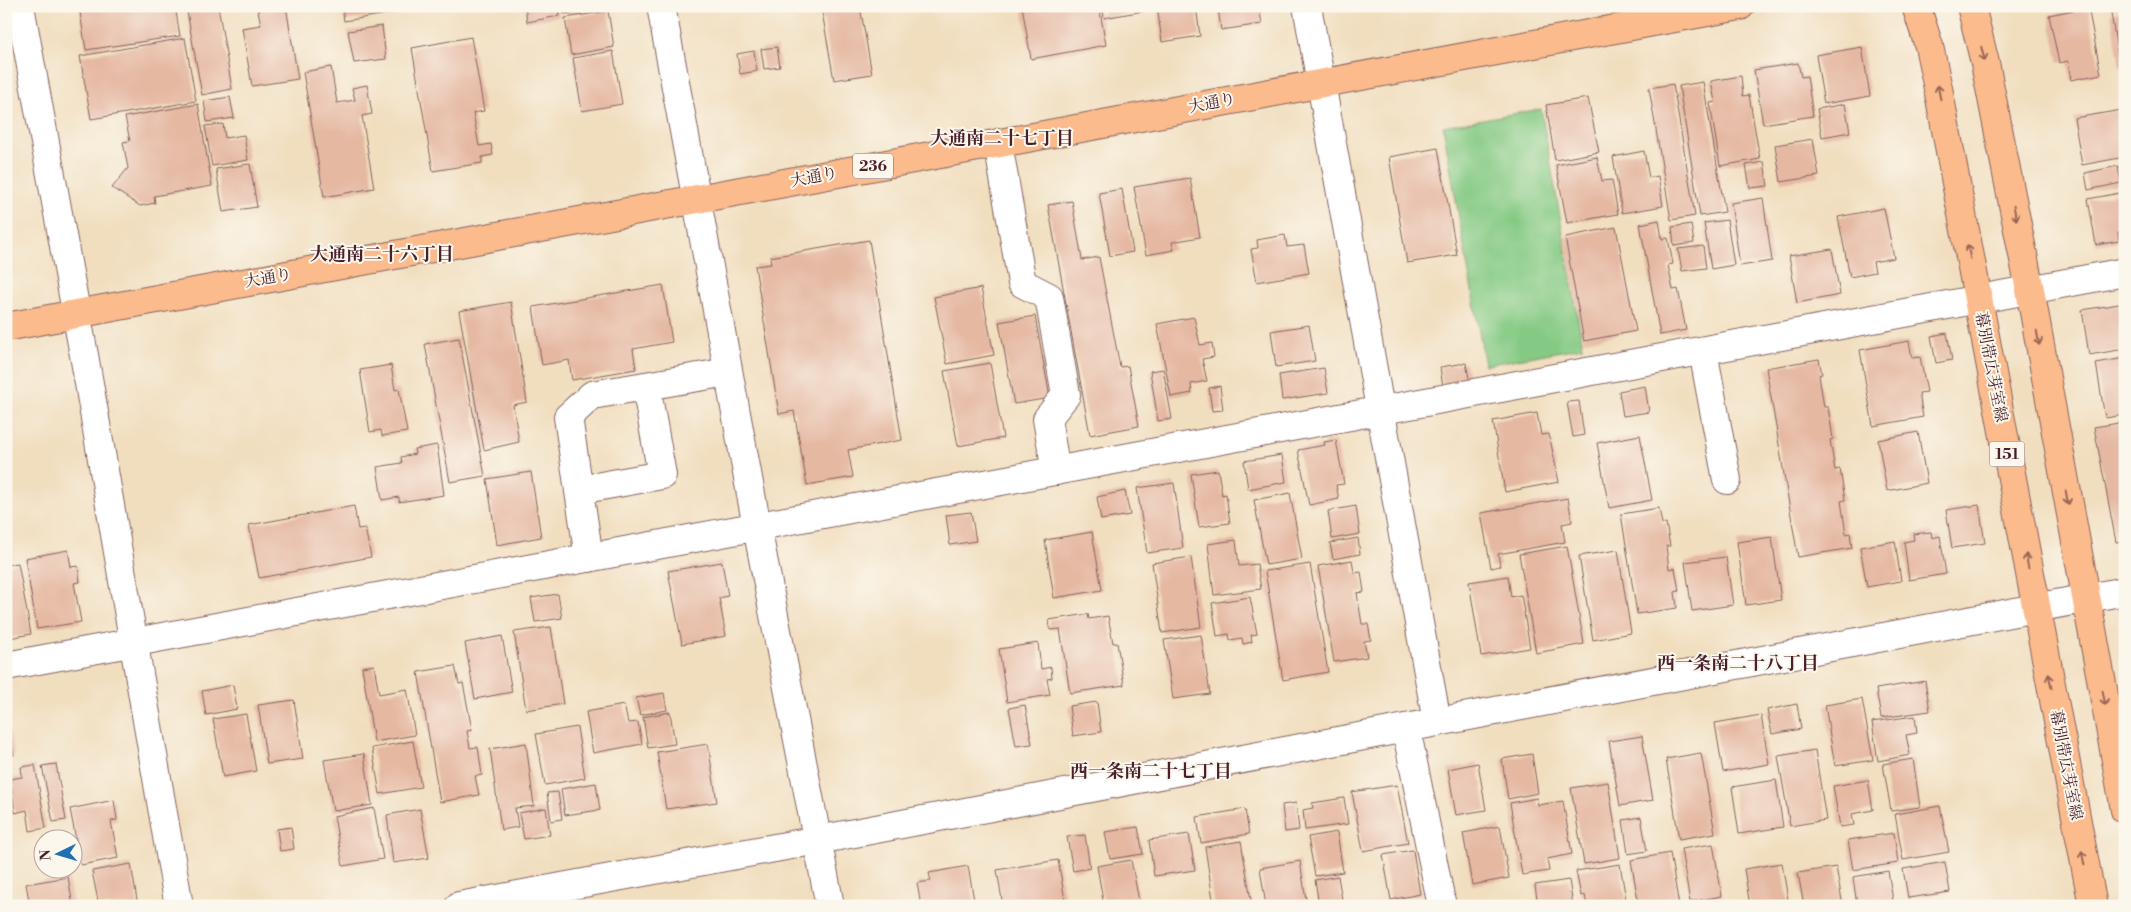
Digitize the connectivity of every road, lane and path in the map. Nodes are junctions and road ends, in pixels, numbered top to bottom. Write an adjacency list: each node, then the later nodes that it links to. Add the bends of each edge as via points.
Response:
1 (20, 6): 13 (street)
2 (661, 6): 9 (street)
3 (1307, 6): 7 (street)
4 (1740, 6): 7 (main road, 大通り / 236)
5 (1916, 6): 12 (main road, 幕別帯広芽室線 / 151, one-way to 5, via 1929,46)
6 (1971, 6): 11 (main road, one-way to 11)
7 (1322, 82): 8 (main road, 大通り / 236); 18 (street)
8 (998, 143): 9 (main road, 大通り / 236); 19 (street, via 1022,283 1049,297 1066,395 1047,419)
9 (696, 200): 13 (main road, 大通り / 236); 16 (street)
10 (2125, 272): 11 (street)
11 (2030, 290): 12 (street); 25 (main road, one-way to 25)
12 (1978, 300): 15 (street); 26 (main road, 幕別帯広芽室線 / 151, one-way to 12)
13 (76, 314): 14 (main road, 大通り / 236); 27 (street)
14 (6, 327)
15 (1703, 351): 18 (street); 20 (street)
16 (728, 372): 17 (street); 22 (street)
17 (646, 386): 21 (street, via 592,395 568,417); 21 (street, via 662,475)
18 (1380, 412): 19 (street); 29 (street)
19 (1056, 471): 22 (street)
20 (1727, 480)
21 (579, 490): 23 (street)
22 (757, 527): 23 (street); 32 (street)
23 (589, 558): 27 (street)
24 (2125, 591): 25 (street)
25 (2085, 599): 26 (street); 31 (main road, one-way to 31)
26 (2036, 608): 29 (street); 38 (main road, 幕別帯広芽室線 / 151, one-way to 26)
27 (134, 642): 28 (street); 34 (street)
28 (6, 666)
29 (1437, 722): 30 (street)
30 (1406, 728): 32 (street); 37 (street)
31 (2125, 810)
32 (818, 840): 33 (street); 36 (street)
33 (575, 895): 35 (street)
34 (179, 906)
35 (458, 906)
36 (830, 906)
37 (1442, 906)
38 (2093, 906)

